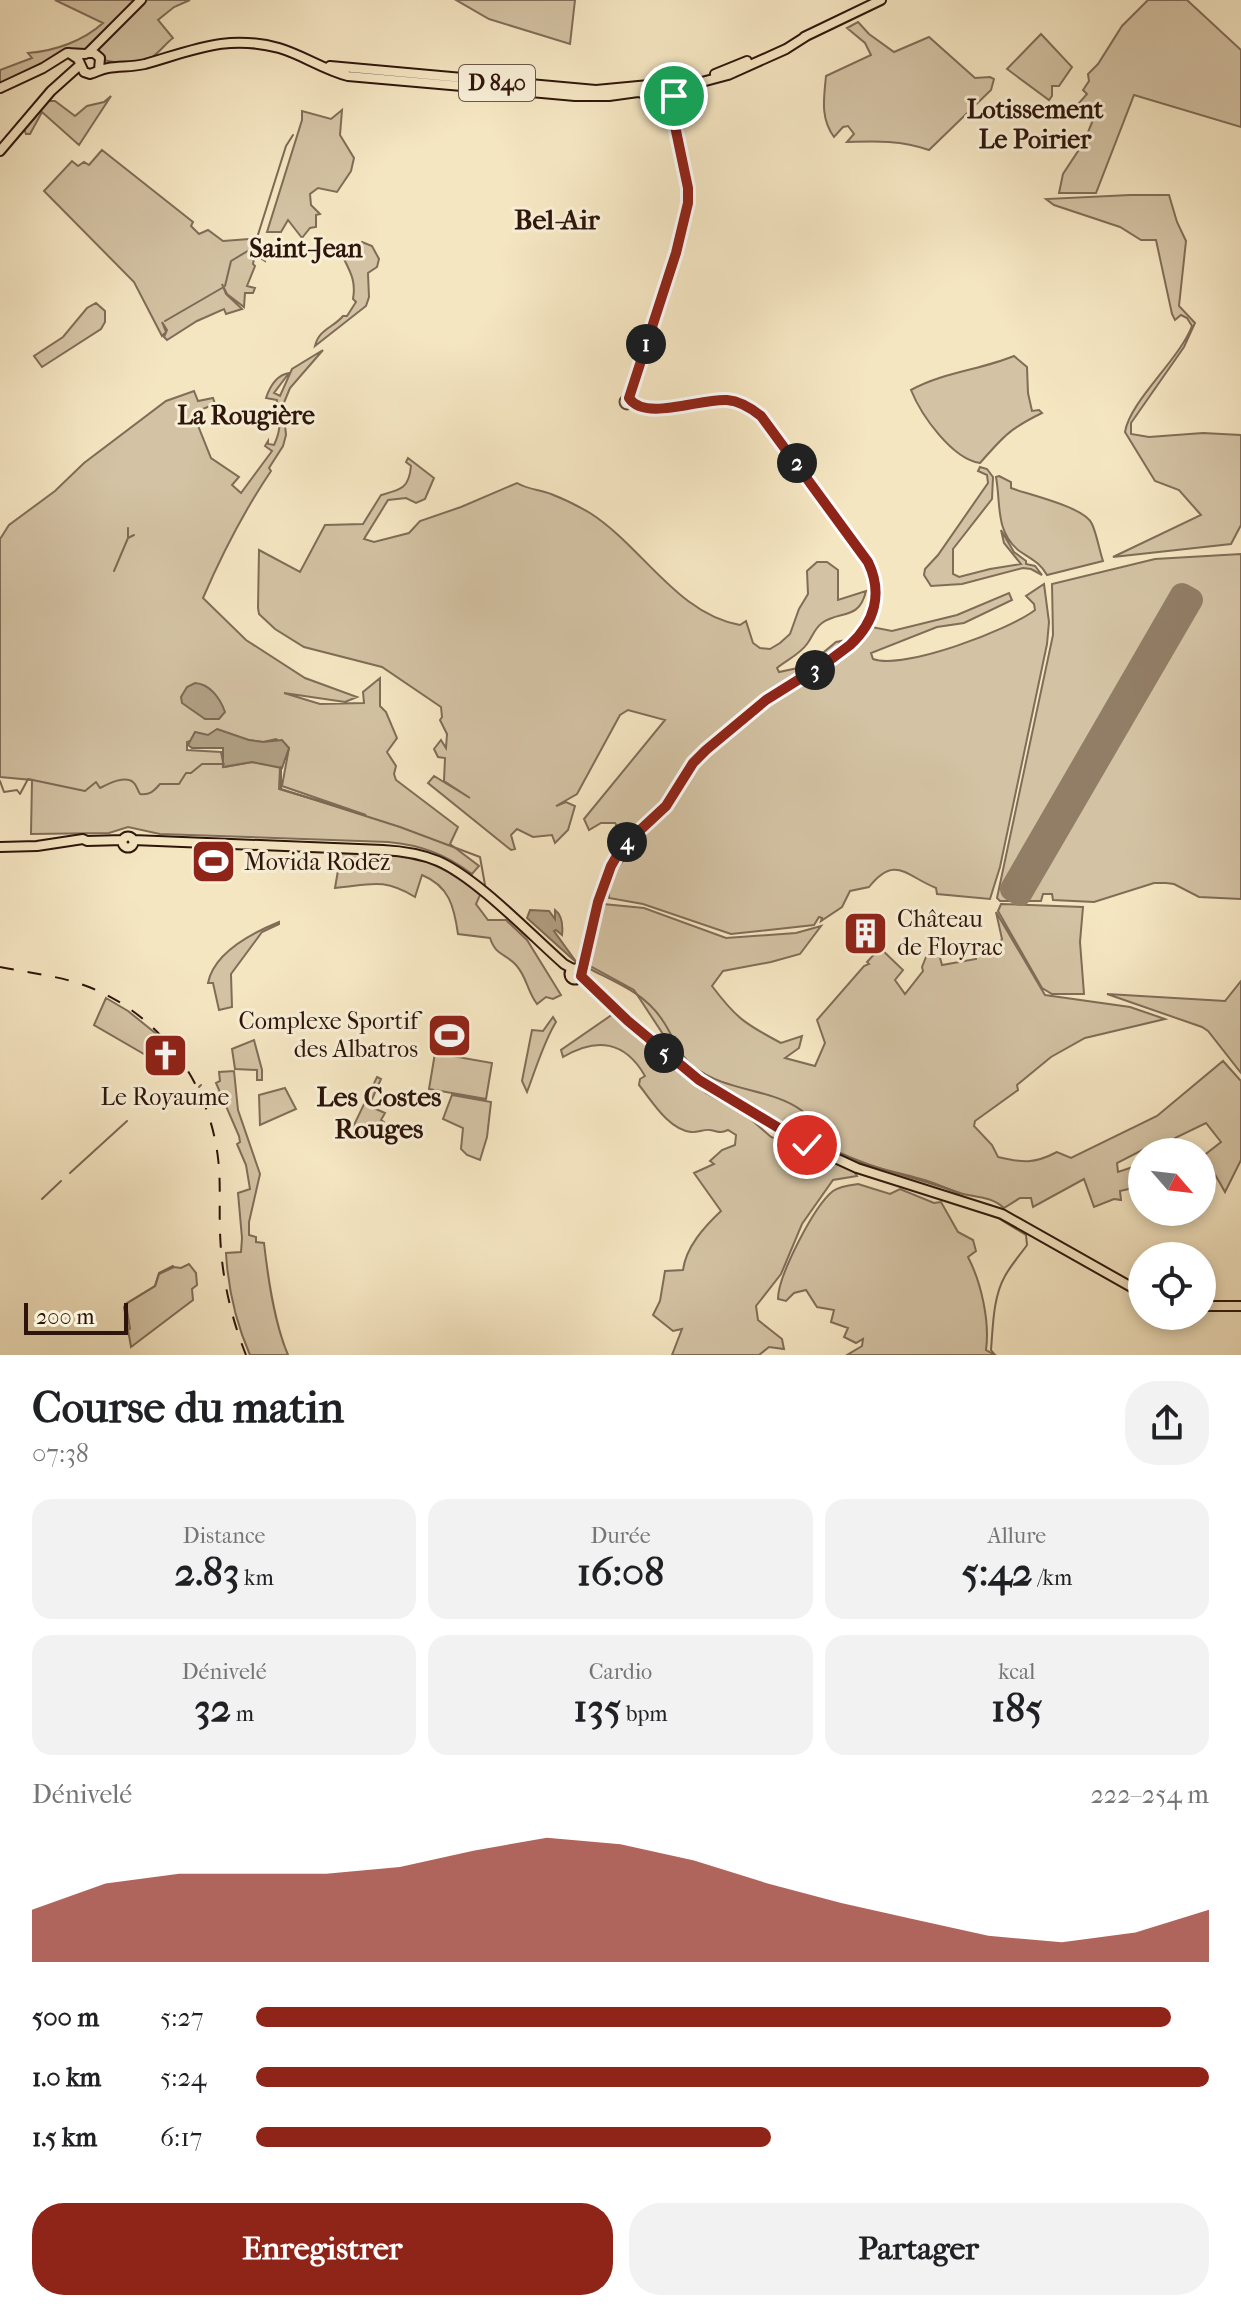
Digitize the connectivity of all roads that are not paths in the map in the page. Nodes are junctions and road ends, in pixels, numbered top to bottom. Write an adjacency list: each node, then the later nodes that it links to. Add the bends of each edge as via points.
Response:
1 (141, 0): 4 (main road)
2 (881, 0): 3 (main road, D 840)
3 (808, 35): 12 (main road, D 840, via 713,74); 14 (main road, D 840)
4 (102, 39): 5 (main road); 6 (main road, via 97,47)
5 (83, 58): 6 (main road); 10 (main road); 13 (main road, via 69,53); 15 (main road)
6 (100, 58): 7 (main road, D 840, via 119,64); 9 (main road)
7 (155, 61): 8 (main road, D 840, via 230,41 282,49); 9 (main road, D 840)
8 (310, 62): 11 (main road, D 840, via 584,90 649,85); 14 (main road, D 840, via 370,78 589,96 638,92)
9 (99, 70): 10 (main road)
10 (87, 74): 15 (main road, via 70,79)
11 (658, 78): 12 (main road); 14 (main road, via 655,86)
12 (676, 78): 14 (main road)
13 (0, 88)
14 (669, 97): 18 (street, via 688,188 687,212 630,400 655,409 726,400 761,416 868,562 877,588 871,619 862,633 759,705 706,750 666,806 622,847 601,892)
15 (42, 101): 16 (main road)
16 (0, 151)
17 (0, 847): 18 (main road, via 87,841 419,855 459,873)
18 (577, 972): 19 (main road, via 699,1080 807,1145 857,1168 1002,1214)
19 (1128, 1285)
20 (1216, 1306): 21 (main road)
21 (1241, 1306)

